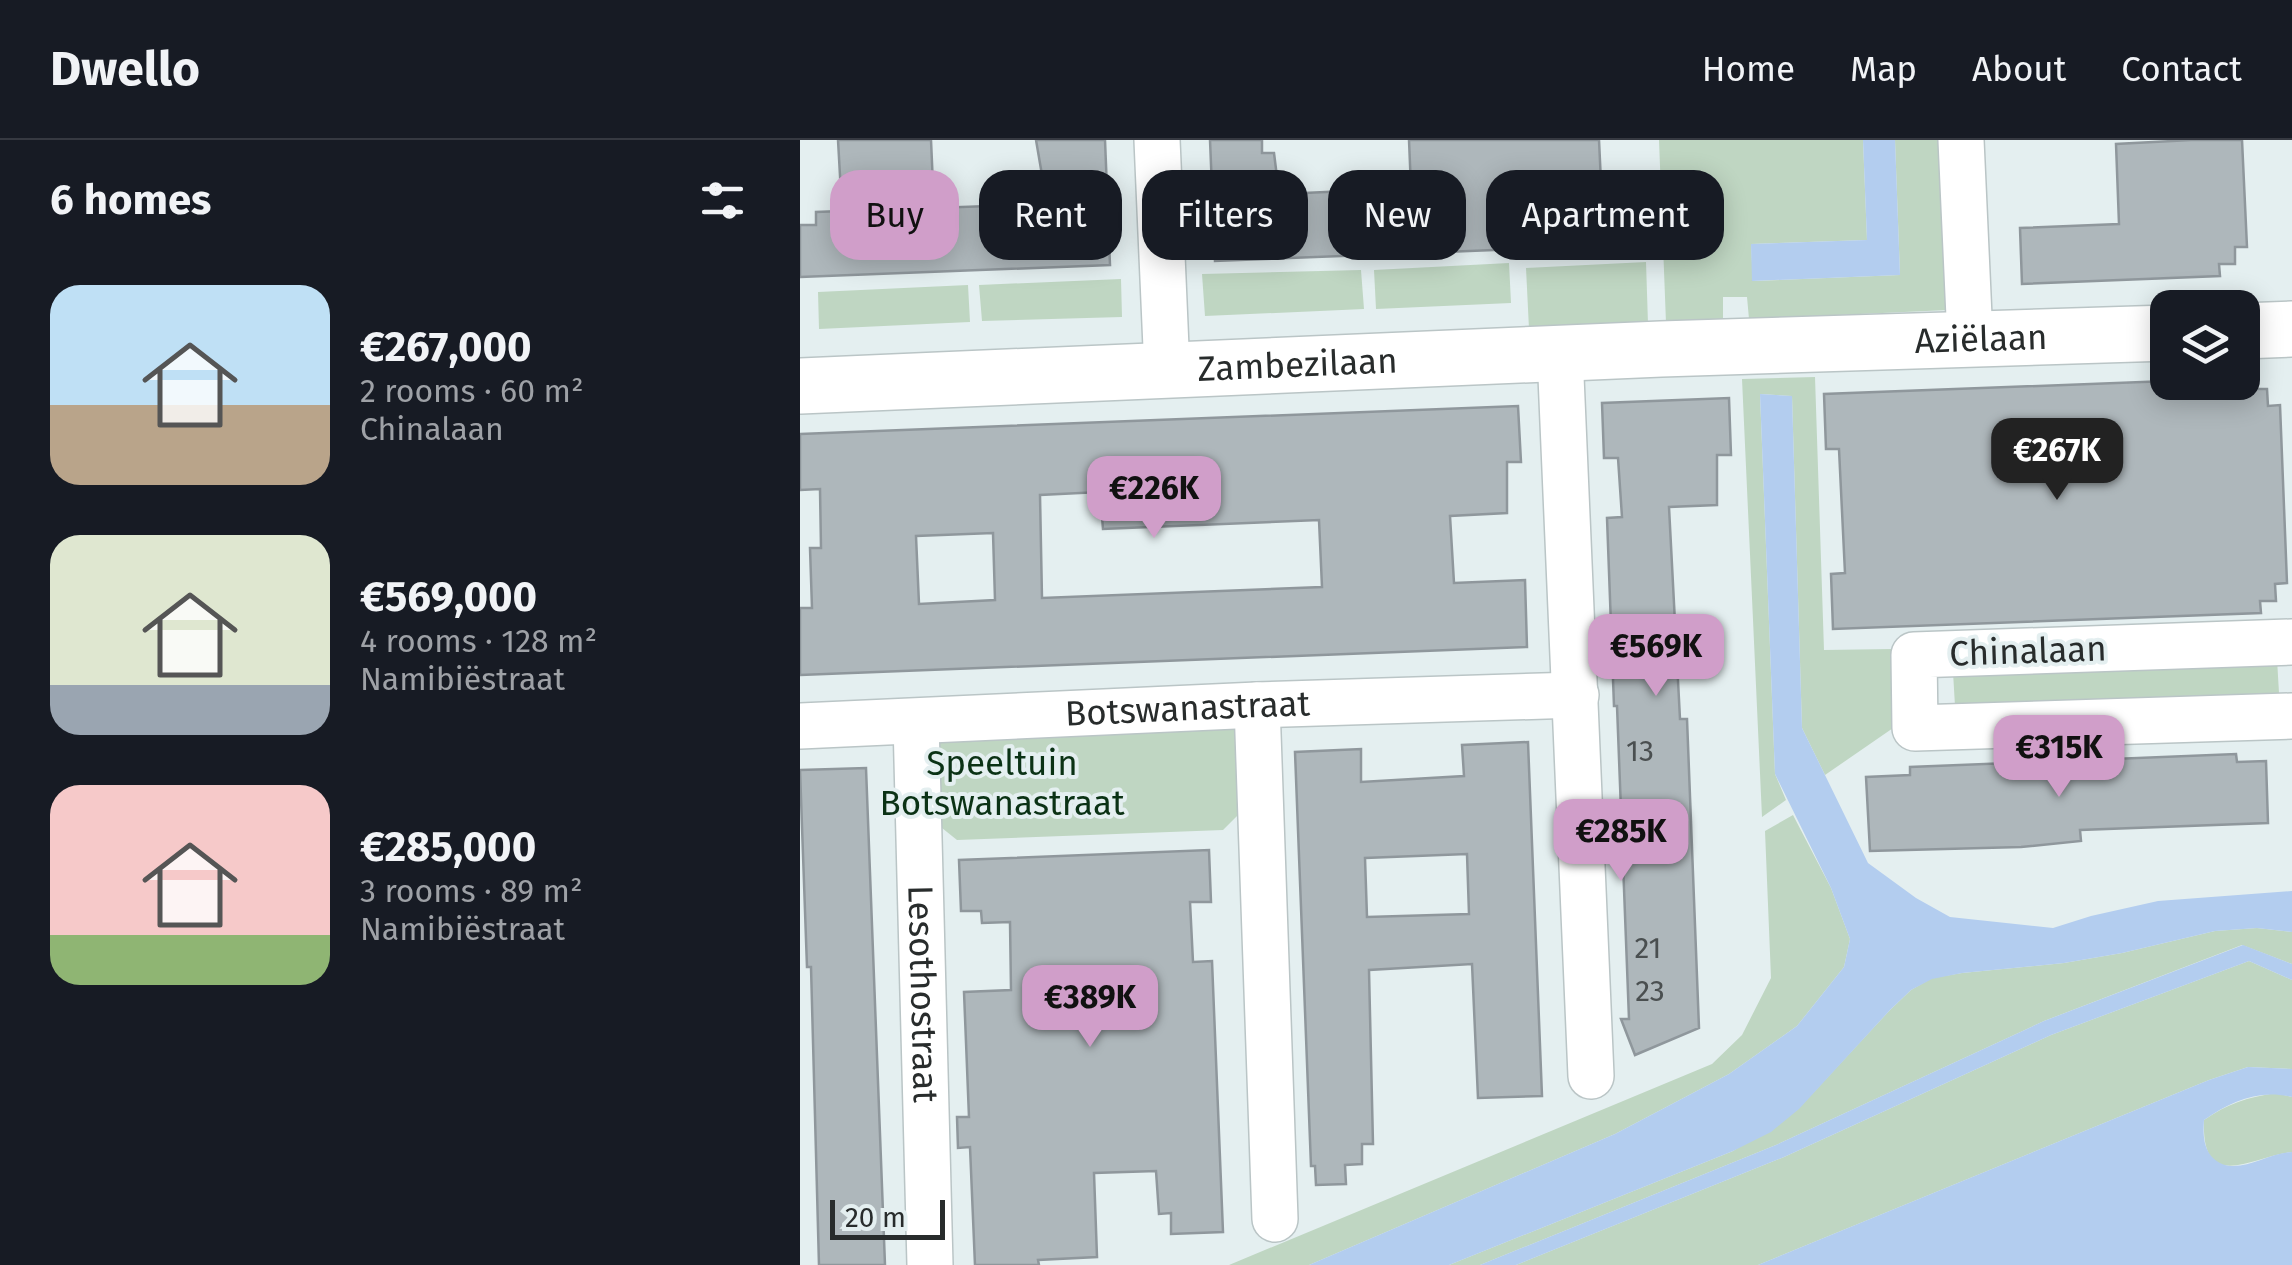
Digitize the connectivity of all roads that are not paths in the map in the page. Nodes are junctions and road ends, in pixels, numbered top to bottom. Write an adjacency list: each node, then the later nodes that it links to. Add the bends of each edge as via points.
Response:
1 (1158, 140): 9 (street)
2 (1961, 140): 6 (street)
3 (2292, 329): 4 (street)
4 (2260, 330)
5 (2150, 333): 6 (street, Aziëlaan)
6 (1970, 338): 7 (street, Aziëlaan)
7 (1796, 346): 8 (street, Zambezilaan)
8 (1560, 353): 9 (street, Zambezilaan); 12 (street)
9 (1167, 371): 10 (street, Zambezilaan)
10 (800, 386)
11 (2292, 642): 14 (street, Chinalaan, via 1914,655 1915,728)
12 (1576, 695): 13 (street, Botswanastraat); 17 (street)
13 (1257, 704): 15 (street, Botswanastraat); 18 (street)
14 (2292, 716)
15 (916, 722): 16 (street, Botswanastraat); 19 (street, Lesothostraat)
16 (800, 726)
17 (1591, 1076)
18 (1275, 1220)
19 (930, 1265)

